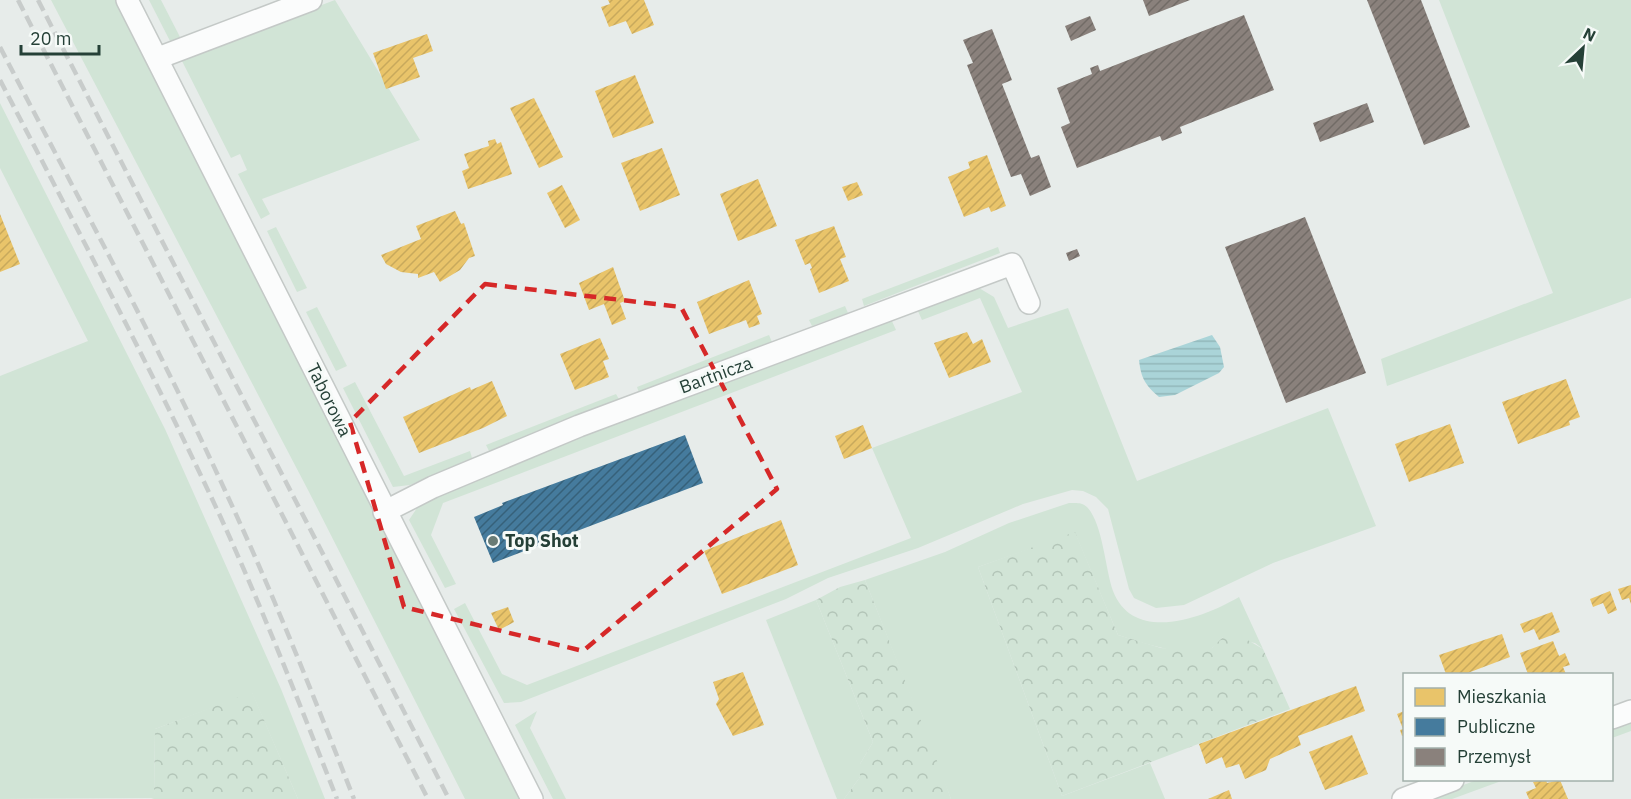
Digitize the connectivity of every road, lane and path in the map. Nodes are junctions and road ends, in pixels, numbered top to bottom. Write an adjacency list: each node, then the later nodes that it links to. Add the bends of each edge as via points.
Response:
1 (127, 0): 3 (street, Taborowa)
2 (311, 0): 3 (street)
3 (158, 58): 5 (street, Taborowa)
4 (1029, 303): 5 (street, Bartnicza, via 1012,264 579,426 433,487)
5 (384, 512): 9 (street, Taborowa)
6 (1631, 711): 7 (street)
7 (1613, 717)
8 (1450, 781): 10 (street)
9 (532, 799)
10 (1403, 799)

